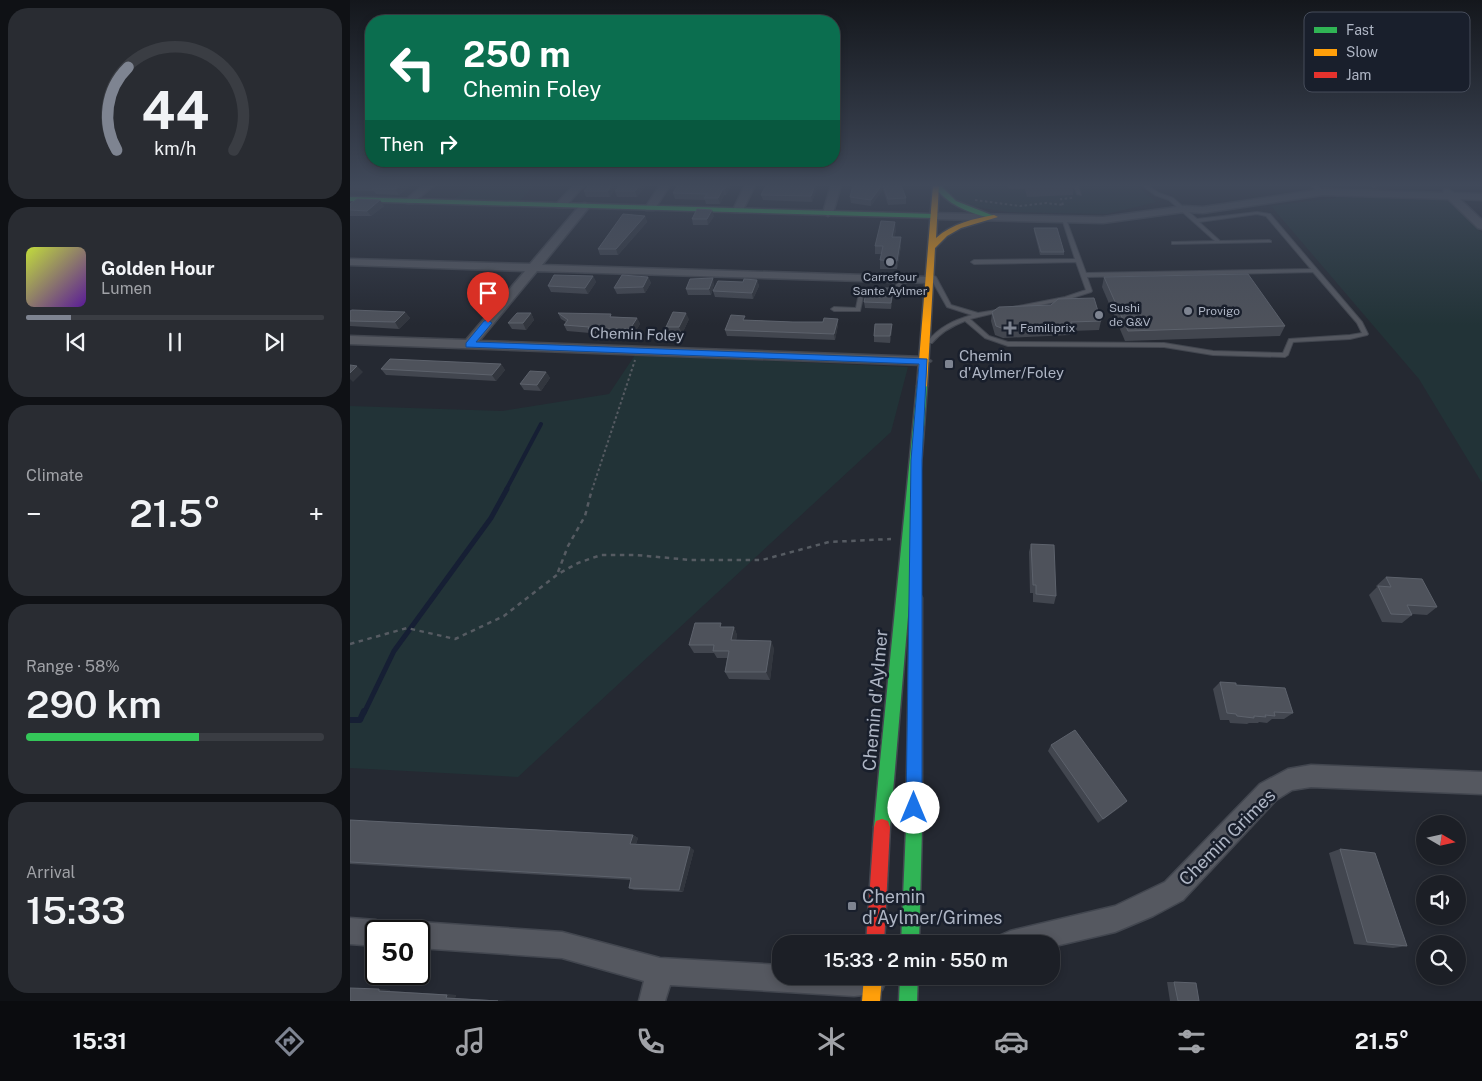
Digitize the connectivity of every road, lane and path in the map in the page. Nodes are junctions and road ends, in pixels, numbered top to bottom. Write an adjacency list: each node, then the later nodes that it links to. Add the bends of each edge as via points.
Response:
1 (564, 232): 14 (street)
2 (933, 232): 10 (main road, Chemin d'Aylmer)
3 (946, 232): 10 (main road)
4 (1069, 232): 11 (lane)
5 (1208, 232): 8 (lane)
6 (1282, 232): 15 (lane)
7 (1269, 241): 8 (lane)
8 (1219, 242): 9 (lane)
9 (1174, 243)
10 (932, 248): 16 (main road, Chemin d'Aylmer)
11 (1079, 260): 13 (lane); 17 (lane)
12 (350, 262): 14 (street)
13 (974, 262)
14 (534, 268): 18 (street); 25 (street)
15 (1315, 270): 17 (lane); 23 (lane, via 1360,323 1365,334 1291,340 1285,355 1213,353 1164,345 1008,344 987,337)
16 (930, 275): 19 (street); 22 (lane, via 949,306); 27 (main road, Chemin d'Aylmer)
17 (1085, 275): 22 (lane, via 1090,290 1086,293)
18 (864, 278): 19 (street); 20 (lane)
19 (900, 279): 20 (lane, via 898,291)
20 (862, 290): 21 (lane, via 858,310)
21 (834, 309)
22 (977, 315): 23 (lane)
23 (967, 320): 27 (lane, via 941,329)
24 (350, 340): 25 (street, Chemin Foley)
25 (469, 345): 26 (street, Chemin Foley)
26 (639, 351): 27 (street, Chemin Foley); 30 (path, via 584,516)
27 (924, 356): 28 (main road, Chemin d'Aylmer)
28 (917, 460): 29 (main road, Chemin d'Aylmer); 36 (main road, Chemin d'Aylmer)
29 (909, 539): 30 (path, via 829,542 762,560 601,555); 35 (main road, Chemin d'Aylmer, via 887,752)
30 (558, 574): 31 (path, via 504,616 455,638 407,628)
31 (350, 644)
32 (1482, 783): 37 (street, Chemin Grimes, via 1311,776 1288,780 1268,792 1174,891 1115,919)
33 (350, 931): 34 (street)
34 (365, 932)
35 (876, 935)
36 (910, 935)
37 (1048, 935)
38 (430, 936): 39 (street, via 562,945)
39 (660, 970): 40 (street); 42 (street)
40 (772, 978)
41 (909, 985): 43 (main road)
42 (652, 1001)
43 (908, 1001)

